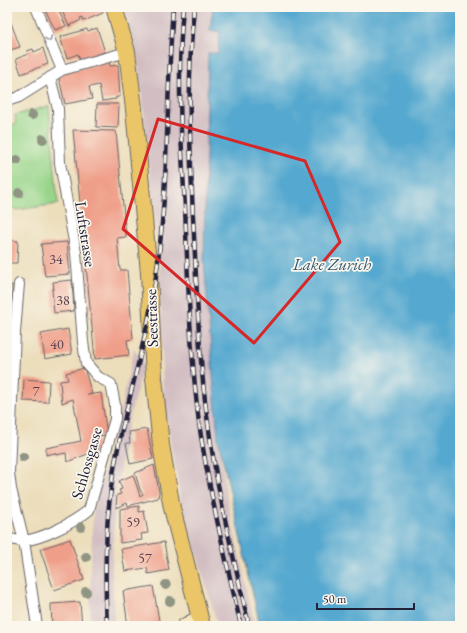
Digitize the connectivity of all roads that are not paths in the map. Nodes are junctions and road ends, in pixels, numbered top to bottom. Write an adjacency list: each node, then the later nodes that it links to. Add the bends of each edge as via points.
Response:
1 (36, 7): 4 (street, one-way to 4)
2 (114, 7): 3 (main road, Seestrasse)
3 (127, 52): 4 (street); 11 (main road, Seestrasse, via 149,273 154,378 161,445 172,508)
4 (62, 70): 5 (street)
5 (50, 77): 6 (street, via 19,98); 8 (street, Luftstrasse, via 58,109 60,163 76,253 86,362 98,377)
6 (7, 100)
7 (19, 284): 10 (street, via 9,472 10,489)
8 (111, 384): 10 (street, Schlossgasse, via 115,405 114,419 88,510 79,518 53,531)
9 (7, 538): 10 (street, Schlossgasse)
10 (24, 541): 12 (street)
11 (201, 622): 13 (main road)
12 (37, 626)
13 (184, 626)

